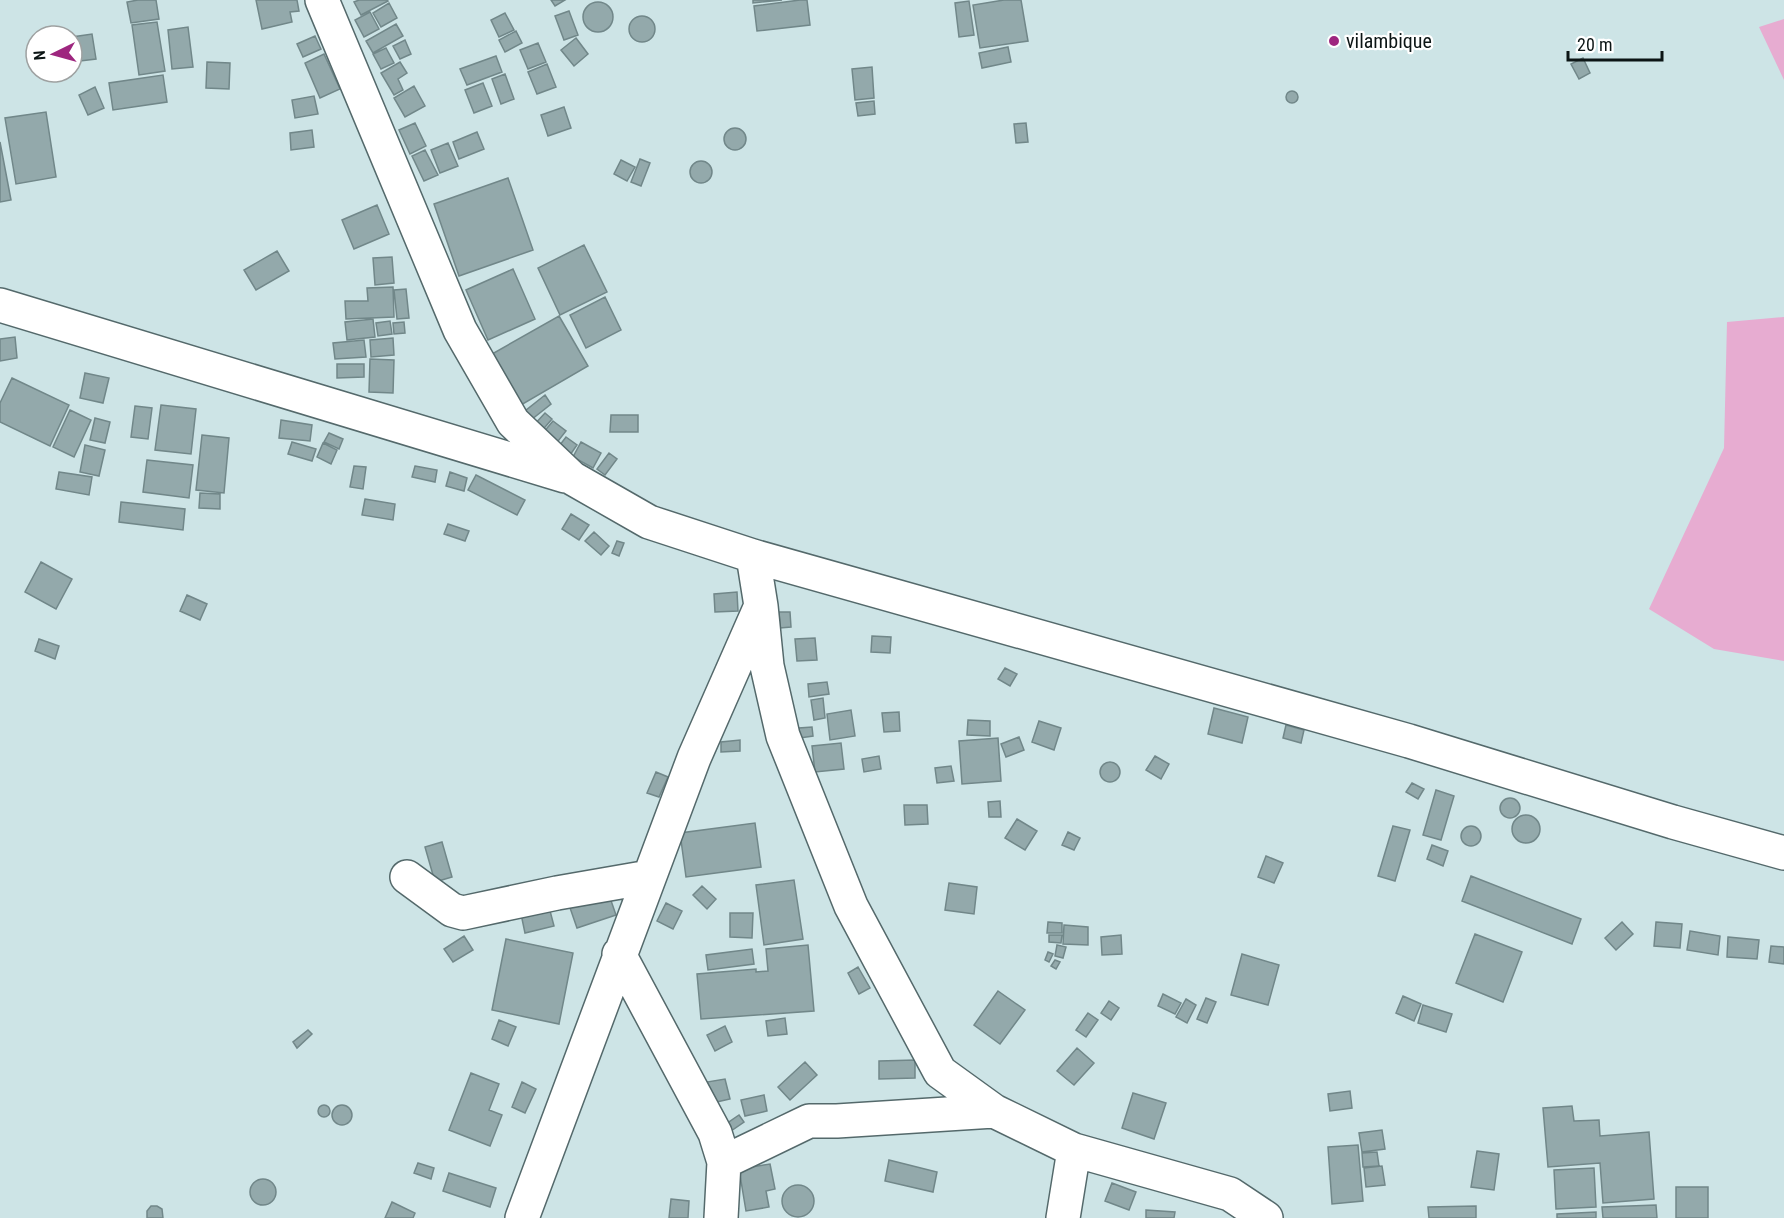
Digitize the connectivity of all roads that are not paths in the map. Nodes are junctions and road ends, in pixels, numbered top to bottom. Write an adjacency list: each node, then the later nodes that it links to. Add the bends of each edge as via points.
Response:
1 (322, 0): 3 (street, via 460,330 513,422)
2 (0, 305): 3 (street)
3 (573, 478): 4 (street, via 649,522)
4 (753, 556): 5 (street); 6 (street, via 1409,741)
5 (761, 606): 8 (street, via 694,758); 10 (street, via 767,666 783,736 851,906 939,1072)
6 (1784, 853)
7 (407, 877): 8 (street, via 452,910 463,913)
8 (649, 877): 9 (street)
9 (619, 954): 12 (street, via 715,1133); 13 (street)
10 (994, 1111): 11 (street); 12 (street, via 809,1121)
11 (1074, 1150): 15 (street); 16 (street, via 1230,1194)
12 (724, 1162): 14 (street)
13 (522, 1218)
14 (721, 1218)
15 (1063, 1218)
16 (1266, 1218)

